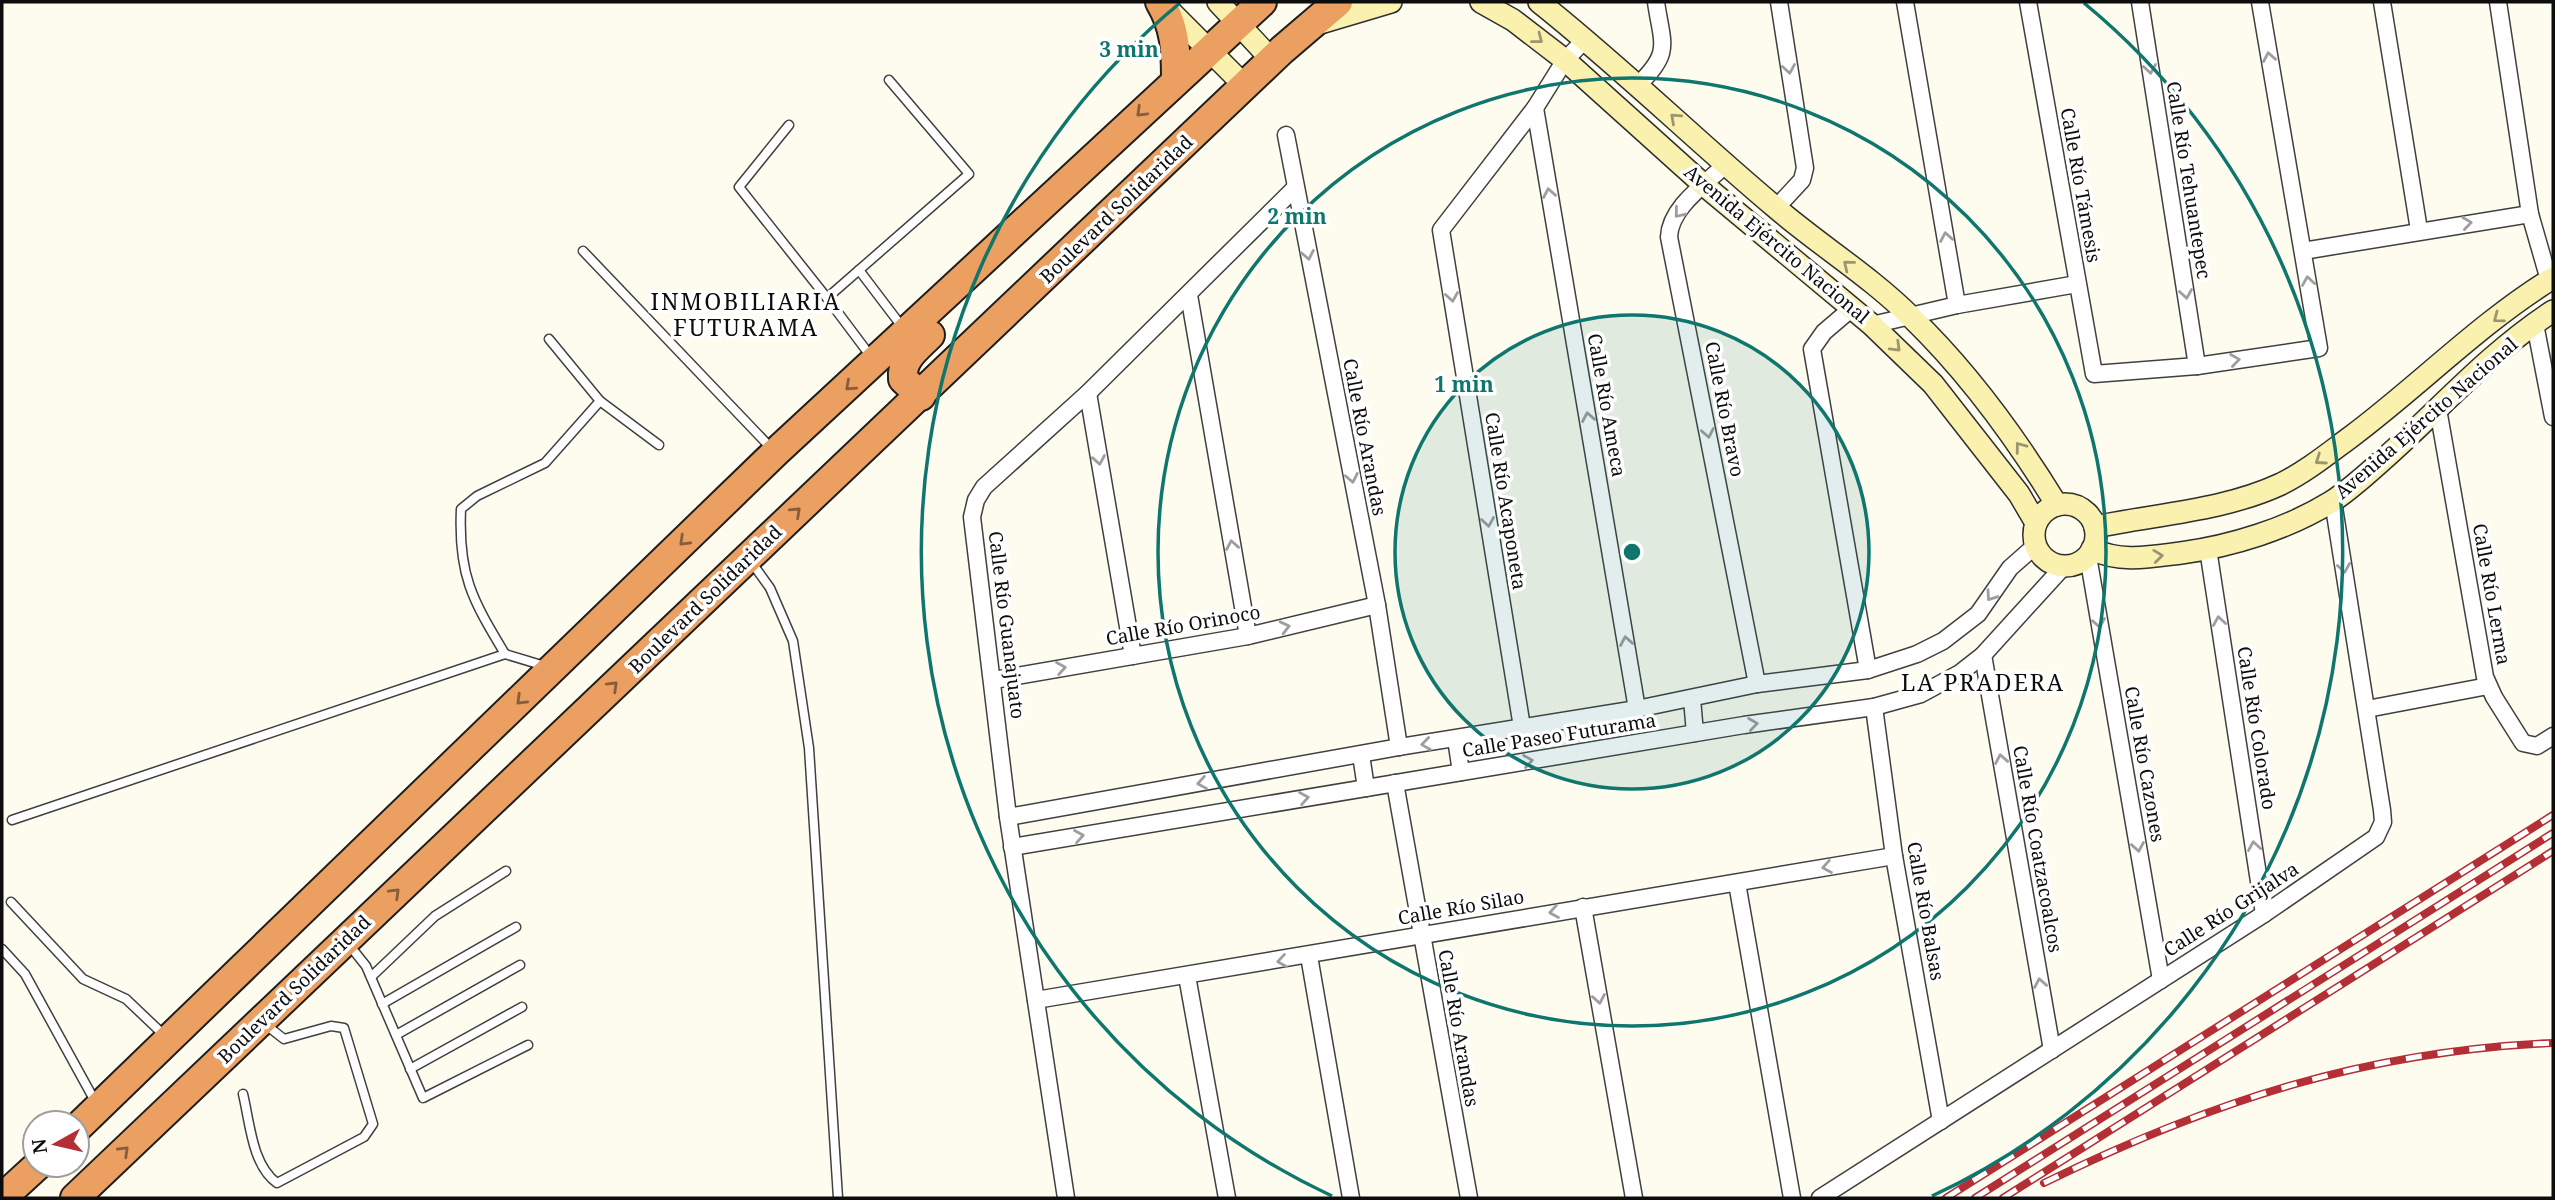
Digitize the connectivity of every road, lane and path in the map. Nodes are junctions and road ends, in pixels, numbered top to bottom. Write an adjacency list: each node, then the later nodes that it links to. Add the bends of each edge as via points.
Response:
1 (1160, 2): 18 (main road); 21 (highway, via 1172,22)
2 (1262, 2): 15 (highway)
3 (1338, 2): 16 (highway, Boulevard Solidaridad)
4 (1391, 2): 16 (main road)
5 (1481, 2): 20 (main road, Avenida Ejército Nacional, one-way to 20)
6 (1539, 2): 17 (main road, Avenida Ejército Nacional)
7 (1656, 2): 23 (street, via 1664,51)
8 (1779, 2): 32 (street, one-way to 32, via 1805,168 1802,180)
9 (1905, 2): 42 (street, one-way to 9)
10 (2028, 2): 39 (street, Calle Río Támesis)
11 (2140, 2): 51 (street, Calle Río Tehuantepec, one-way to 51)
12 (2260, 2): 36 (street, one-way to 12)
13 (2382, 2): 34 (street)
14 (2498, 2): 33 (street)
15 (1228, 12): 18 (highway); 19 (main road)
16 (1312, 26): 19 (highway, Boulevard Solidaridad)
17 (1586, 39): 20 (street, Calle Río Acaponeta); 23 (main road, Avenida Ejército Nacional)
18 (1208, 48): 21 (highway); 24 (main road)
19 (1272, 60): 24 (highway, Boulevard Solidaridad)
20 (1565, 60): 25 (street, Calle Río Acaponeta); 29 (main road, Avenida Ejército Nacional)
21 (1176, 79): 31 (highway, one-way to 31)
22 (889, 80): 37 (lane, via 970,174)
23 (1639, 84): 28 (main road, Avenida Ejército Nacional, one-way to 23)
24 (1245, 86): 53 (highway, Boulevard Solidaridad)
25 (1535, 108): 80 (street, Calle Río Ameca, one-way to 25); 82 (street, Calle Río Acaponeta, one-way to 82, via 1441,230)
26 (789, 125): 41 (lane, via 739,187)
27 (1286, 135): 30 (street, Calle Río Arandas)
28 (1726, 164): 29 (street, Calle Río Bravo); 32 (main road, Avenida Ejército Nacional)
29 (1705, 186): 43 (main road, Avenida Ejército Nacional); 76 (street, Calle Río Bravo, one-way to 76, via 1675,215 1669,237)
30 (1295, 188): 40 (street, Calle Río Guanajuato); 68 (street, Calle Río Arandas, one-way to 68)
31 (1045, 205): 48 (highway); 53 (highway, via 1014,251 907,358 903,380)
32 (1776, 208): 45 (main road, Avenida Ejército Nacional, one-way to 32)
33 (2530, 214): 34 (street, one-way to 33); 38 (street)
34 (2419, 230): 36 (street)
35 (583, 251): 58 (lane)
36 (2303, 251): 51 (street, one-way to 36, via 2319,348)
37 (859, 270): 41 (lane); 48 (lane)
38 (2551, 279): 62 (main road, Avenida Ejército Nacional, one-way to 62, via 2369,424 2280,484 2197,510)
39 (2077, 284): 42 (street); 51 (street, Calle Río Támesis, via 2094,374)
40 (1189, 295): 52 (street, Calle Río Guanajuato); 69 (street, one-way to 40)
41 (827, 298): 50 (lane)
42 (1957, 304): 45 (street)
43 (1851, 309): 46 (main road, Avenida Ejército Nacional); 74 (street, via 1812,349)
44 (2553, 311): 47 (main road, Avenida Ejército Nacional)
45 (1910, 315): 46 (street); 60 (main road, Avenida Ejército Nacional, one-way to 45, via 2027,456 1957,365)
46 (1872, 324): 61 (main road, Avenida Ejército Nacional, one-way to 61, via 1933,384 2019,494)
47 (2535, 324): 55 (main road, Avenida Ejército Nacional, via 2490,357); 56 (street)
48 (907, 334): 50 (highway)
49 (549, 339): 54 (lane)
50 (876, 363): 58 (highway, one-way to 58)
51 (2197, 366)
52 (1088, 393): 72 (street, one-way to 72); 75 (street, Calle Río Guanajuato, via 975,500 972,517)
53 (921, 396): 66 (highway, Boulevard Solidaridad, one-way to 53)
54 (600, 401): 57 (lane); 70 (lane, via 545,463 477,496 461,509 459,544 467,585)
55 (2438, 409): 59 (main road, Avenida Ejército Nacional); 77 (street, Calle Río Lerma)
56 (2553, 417)
57 (659, 445)
58 (776, 453): 73 (highway, one-way to 73)
59 (2333, 501): 64 (main road, Avenida Ejército Nacional, via 2294,522); 81 (street, Calle Río Grijalva, one-way to 81)
60 (2057, 505): 61 (main road); 62 (main road, via 2076,506)
61 (2036, 523): 63 (main road)
62 (2095, 527): 65 (main road)
63 (2036, 545): 67 (main road, via 2052,563); 74 (street, Calle Paseo Futurama, one-way to 74, via 2010,568 1978,614 1943,641)
64 (2208, 549): 65 (main road, Avenida Ejército Nacional, one-way to 64, via 2121,558); 99 (street, Calle Río Colorado, one-way to 64)
65 (2090, 553): 67 (main road, via 2077,564); 108 (street, Calle Río Cazones, one-way to 108)
66 (748, 558): 102 (highway, Boulevard Solidaridad, one-way to 66); 125 (lane, via 770,589 793,641 809,748)
67 (2064, 566): 71 (street, Calle Paseo Futurama)
68 (1377, 605): 69 (street, Calle Río Orinoco, one-way to 68); 86 (street, Calle Río Arandas)
69 (1248, 636): 72 (street, Calle Río Orinoco)
70 (505, 654): 73 (lane); 92 (lane)
71 (1983, 655): 79 (street, Calle Paseo Futurama, via 1921,694); 116 (street, Calle Río Coatzacoalcos, one-way to 71)
72 (1133, 656): 75 (street, Calle Río Orinoco, one-way to 72)
73 (554, 668): 114 (highway, one-way to 114)
74 (1868, 670): 76 (street, Calle Paseo Futurama)
75 (994, 680): 91 (street, Calle Río Guanajuato)
76 (1757, 684): 78 (street, Calle Paseo Futurama)
77 (2488, 686): 81 (street); 84 (street, Calle Río Lerma, via 2523,743 2537,746)
78 (1692, 699): 80 (street, Calle Paseo Futurama); 83 (street)
79 (1874, 707): 83 (street, Calle Paseo Futurama, one-way to 79); 94 (street, Calle Río Balsas)
80 (1637, 709): 82 (street, Calle Paseo Futurama)
81 (2367, 709): 99 (street, Calle Río Grijalva, via 2381,830 2366,847)
82 (1522, 727): 85 (street, Calle Paseo Futurama)
83 (1695, 733): 88 (street, Calle Paseo Futurama, one-way to 83)
84 (2553, 736)
85 (1456, 740): 86 (street, Calle Paseo Futurama, one-way to 86); 88 (street)
86 (1399, 747): 87 (street, Calle Paseo Futurama)
87 (1361, 755): 90 (street); 91 (street, Calle Paseo Futurama, one-way to 91)
88 (1461, 772): 89 (street, Calle Paseo Futurama)
89 (1395, 783): 90 (street, Calle Paseo Futurama); 101 (street, Calle Río Arandas)
90 (1366, 788): 93 (street, Calle Paseo Futurama, one-way to 90)
91 (1008, 817): 93 (street, Calle Río Guanajuato)
92 (12, 820)
93 (1012, 847): 109 (street, Calle Río Guanajuato)
94 (1894, 856): 96 (street, Calle Río Silao, one-way to 96); 121 (street, Calle Río Balsas)
95 (506, 871): 107 (lane, via 435,916)
96 (1737, 883): 98 (street, Calle Río Silao); 131 (street)
97 (11, 902): 114 (lane, via 83,979 126,999)
98 (1583, 907): 101 (street, Calle Río Silao, one-way to 101); 130 (street, one-way to 130)
99 (2264, 914): 108 (street, Calle Río Grijalva)
100 (516, 927): 110 (lane)
101 (1421, 935): 104 (street, Calle Río Silao); 129 (street, Calle Río Arandas)
102 (346, 940): 107 (lane); 112 (highway, Boulevard Solidaridad)
103 (2, 949): 119 (lane, via 25,974)
104 (1309, 957): 106 (street, Calle Río Silao, one-way to 106); 128 (street)
105 (520, 965): 113 (lane)
106 (1187, 976): 109 (street, Calle Río Silao); 127 (street)
107 (371, 977): 110 (lane)
108 (2161, 980): 116 (street, Calle Río Grijalva)
109 (1036, 1000): 126 (street, Calle Río Guanajuato)
110 (382, 1004): 113 (lane)
111 (522, 1007): 117 (lane)
112 (261, 1020): 118 (lane, via 284,1039 331,1026 344,1028 373,1125 364,1137 277,1183 266,1175 258,1158); 124 (highway, Boulevard Solidaridad, one-way to 112)
113 (396, 1035): 117 (lane)
114 (170, 1041): 119 (highway)
115 (528, 1045): 117 (lane, via 423,1098)
116 (2052, 1050): 121 (street, Calle Río Grijalva)
117 (410, 1069)
118 (243, 1094)
119 (98, 1108): 120 (highway)
120 (91, 1115)
121 (1941, 1121): 132 (street, Calle Río Grijalva)
122 (23, 1179): 123 (highway)
123 (2, 1198)
124 (75, 1198)
125 (838, 1198)
126 (1066, 1198)
127 (1227, 1198)
128 (1351, 1198)
129 (1469, 1198)
130 (1634, 1198)
131 (1792, 1198)
132 (1820, 1198)

